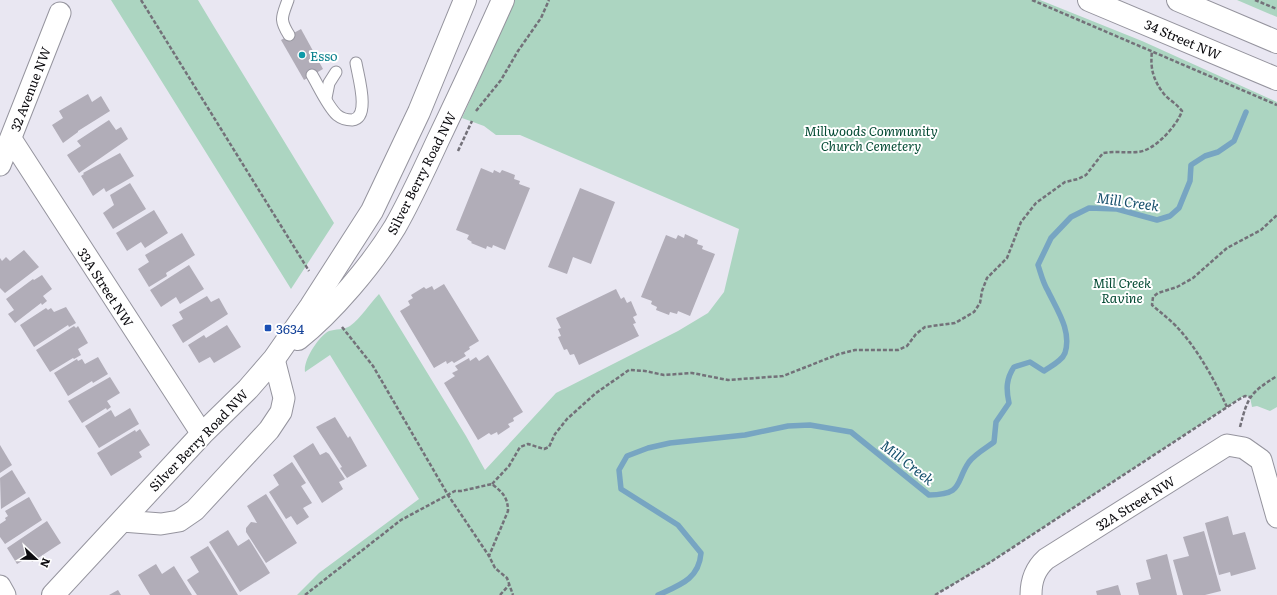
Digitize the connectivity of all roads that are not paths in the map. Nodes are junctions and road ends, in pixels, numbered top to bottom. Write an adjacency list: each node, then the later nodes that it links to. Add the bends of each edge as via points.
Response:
1 (288, 0): 7 (lane, via 282,23)
2 (465, 0): 16 (street, Silver Berry Road NW, via 419,112 372,211)
3 (503, 0): 16 (street, Silver Berry Road NW, via 410,200 387,239 330,310)
4 (1089, 0): 12 (street, 34 Street NW)
5 (1178, 0): 8 (street)
6 (60, 13): 14 (street, 32 Avenue NW)
7 (289, 35)
8 (1277, 42)
9 (356, 63): 13 (lane, via 363,104 361,114 355,119 345,120 337,115)
10 (336, 72): 13 (lane, via 329,83)
11 (312, 76): 13 (lane)
12 (1277, 79)
13 (326, 98)
14 (11, 140): 15 (street, 32 Avenue NW); 17 (street, 33A Street NW)
15 (0, 165)
16 (274, 359): 17 (street, Silver Berry Road NW, via 248,389); 19 (street, via 284,398 281,412 269,430 195,510 179,521 161,524)
17 (202, 434): 19 (street, Silver Berry Road NW)
18 (1277, 518): 23 (street, 32A Street NW, via 1261,460 1240,448 1227,445 1046,559 1036,570)
19 (122, 521): 22 (street, Silver Berry Road NW)
20 (0, 586): 21 (street)
21 (6, 595)
22 (53, 595)
23 (1031, 595)

